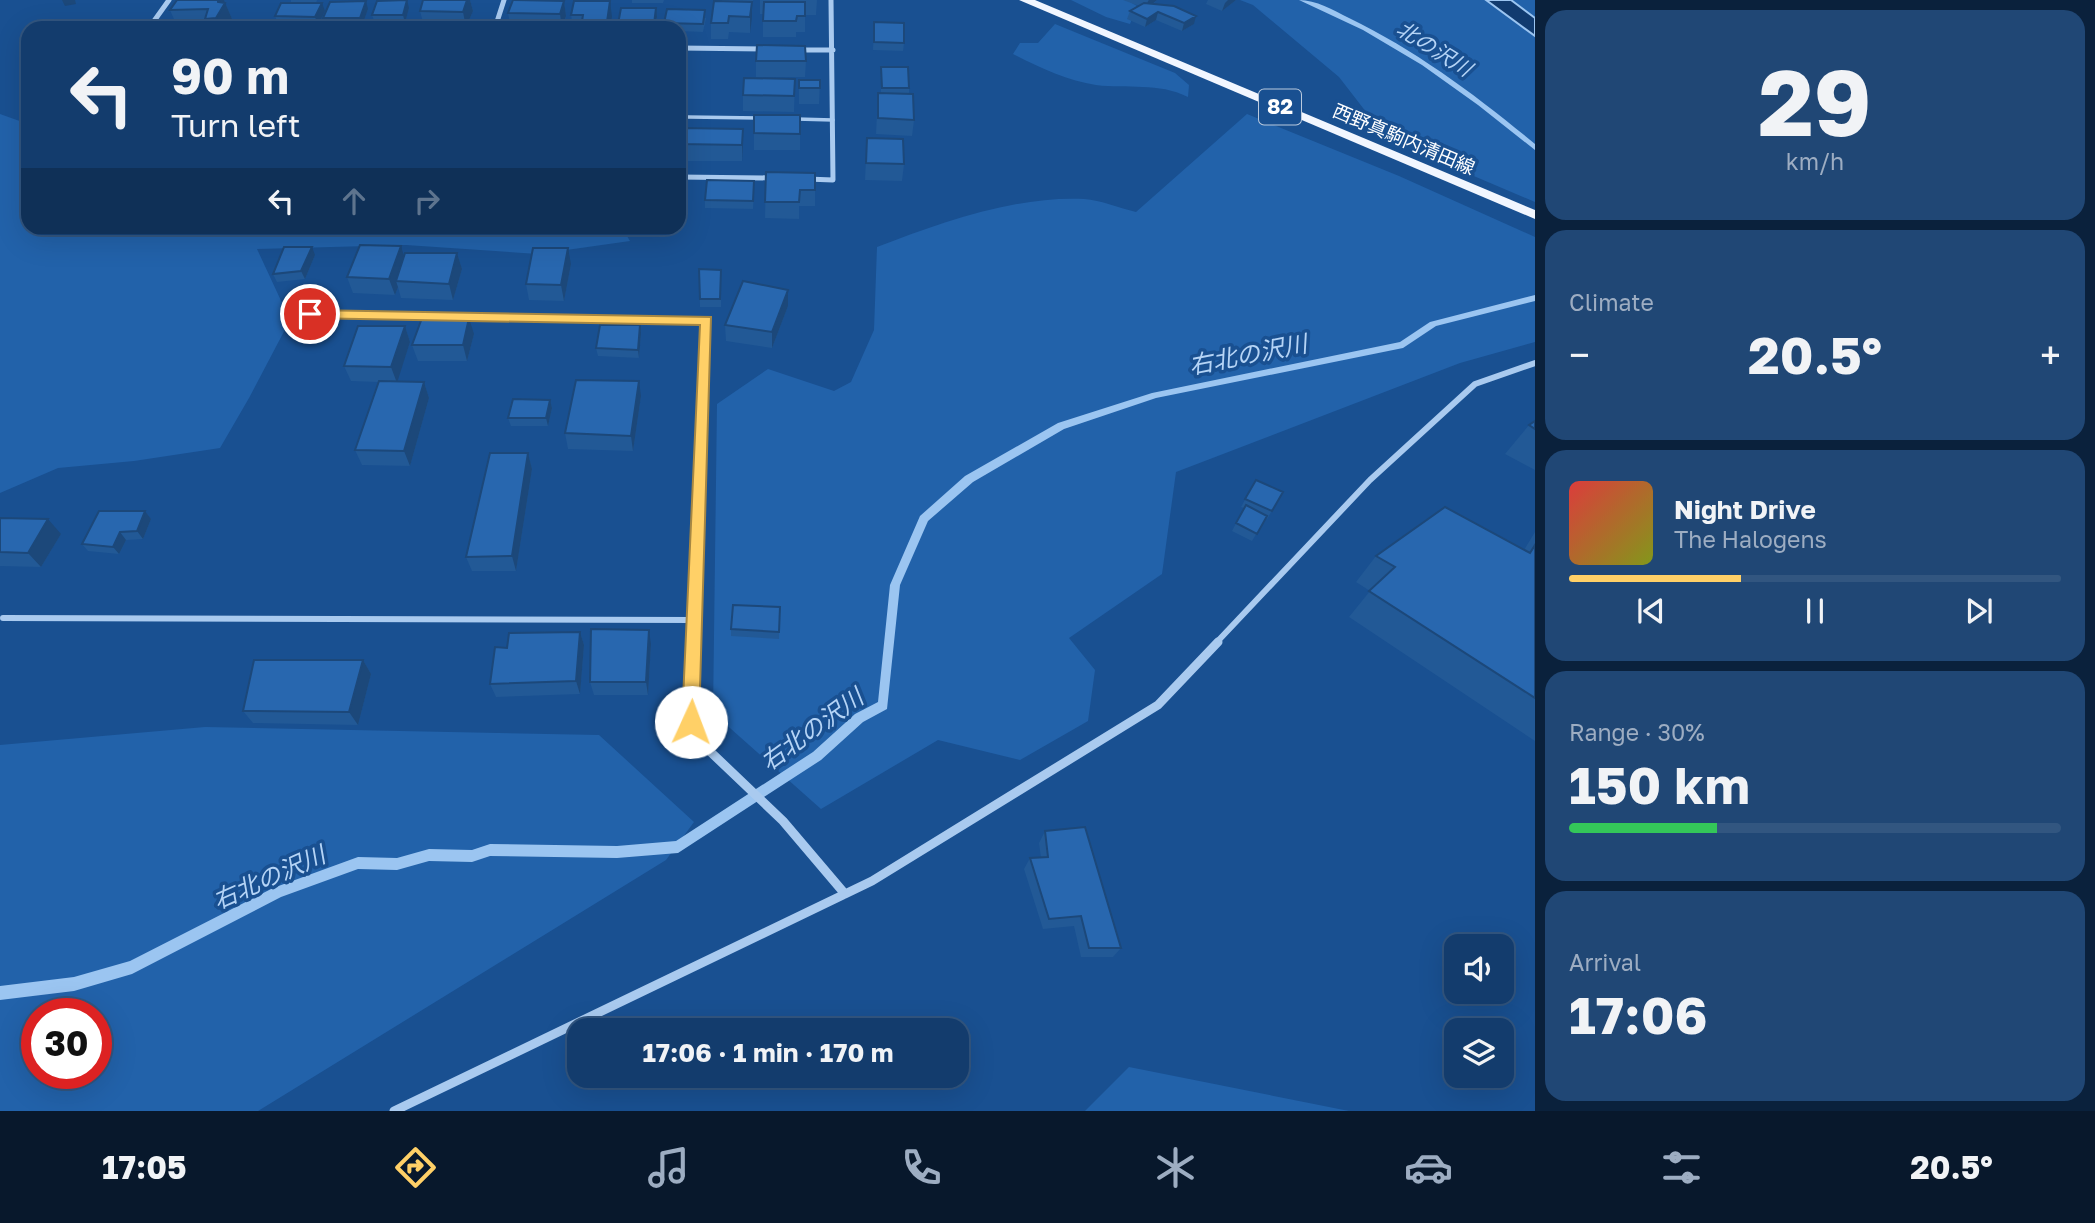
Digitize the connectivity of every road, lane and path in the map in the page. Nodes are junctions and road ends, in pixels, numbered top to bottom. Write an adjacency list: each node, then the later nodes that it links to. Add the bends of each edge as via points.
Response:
1 (169, 0): 5 (street)
2 (504, 0): 6 (street)
3 (831, 0): 10 (street)
4 (1030, 1): 18 (main road, 西野真駒内清田線 / 82)
5 (154, 21)
6 (497, 21)
7 (686, 48): 8 (street)
8 (777, 50)
9 (791, 50): 10 (street)
10 (833, 50): 14 (street)
11 (688, 117): 12 (lane)
12 (767, 118)
13 (794, 119): 14 (lane)
14 (833, 120): 17 (street, via 833,180)
15 (686, 177): 16 (street)
16 (782, 179)
17 (794, 179)
18 (1535, 215)
19 (310, 314): 22 (street, via 707,320)
20 (1535, 363): 23 (street, via 1475,384 1370,480 1158,705)
21 (3, 618): 22 (street)
22 (695, 620): 23 (street, via 691,722 697,739 783,821)
23 (845, 894): 24 (street)
24 (394, 1111)

